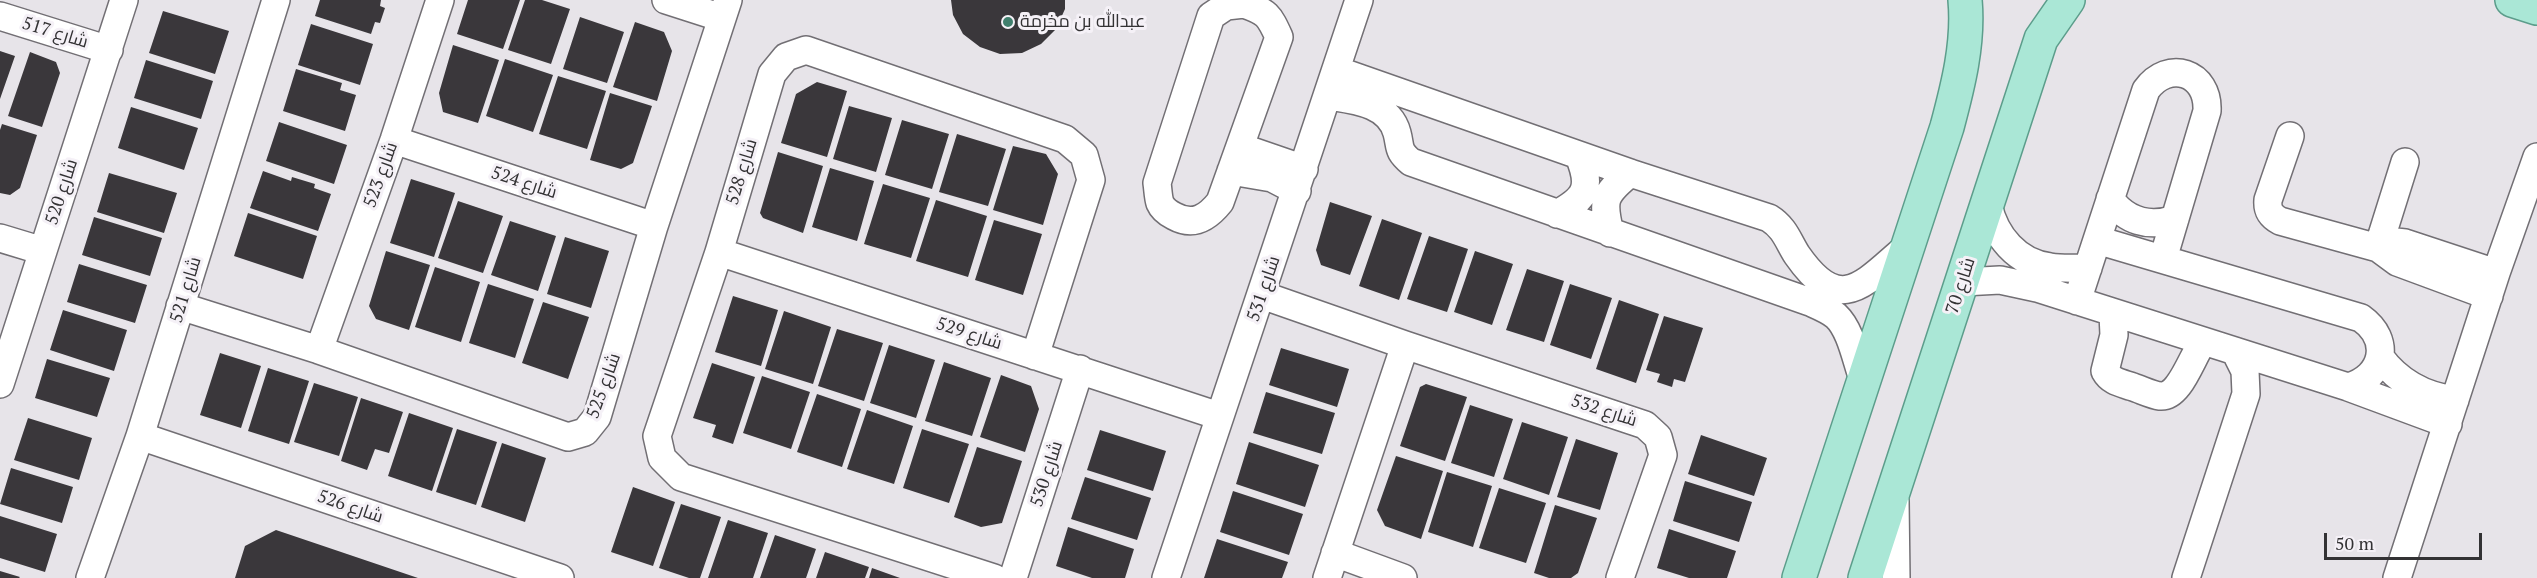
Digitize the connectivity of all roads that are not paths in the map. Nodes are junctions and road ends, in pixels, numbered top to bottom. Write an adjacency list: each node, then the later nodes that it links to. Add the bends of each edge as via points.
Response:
1 (124, 0): 10 (street, شارع 520)
2 (276, 0): 42 (street, شارع 521)
3 (440, 0): 15 (street, شارع 523)
4 (666, 0): 8 (street)
5 (1359, 0): 11 (street, شارع 531)
6 (1965, 0): 30 (main road, via 1962,71)
7 (2068, 0): 23 (main road, شارع 70, via 2041,39)
8 (725, 9): 26 (street, شارع 525)
9 (0, 16): 10 (street, شارع 517)
10 (109, 50): 32 (street, شارع 520)
11 (1333, 83): 12 (street); 13 (street, via 1389,117); 21 (street, شارع 531)
12 (1426, 103): 13 (street, via 1411,112); 16 (street)
13 (1397, 132): 24 (street, via 1398,147 1411,162)
14 (2290, 136): 31 (street, via 2268,201 2271,215 2280,221)
15 (394, 140): 26 (street, شارع 524); 46 (street, شارع 523)
16 (1579, 156): 20 (street); 24 (street, via 1586,173 1586,189 1577,203)
17 (2537, 157): 38 (street)
18 (1236, 159): 18 (street, via 1220,202 1209,216 1183,221 1160,203 1157,183 1211,16 1226,6 1244,3 1263,10 1279,37); 21 (street)
19 (2406, 162): 31 (street)
20 (1630, 173): 27 (street, via 1611,188 1604,207); 34 (street, via 1770,218 1784,230)
21 (1301, 180): 40 (street, شارع 531)
22 (2110, 199): 25 (street, via 2124,215 2143,223); 25 (street, via 2146,90 2160,75 2181,72 2199,82 2207,111); 29 (street)
23 (1988, 205): 36 (street, via 1995,228 2019,255 2051,268); 37 (main road, شارع 70)
24 (1557, 214): 27 (street)
25 (2175, 219): 35 (street)
26 (654, 226): 46 (street, شارع 525, via 597,417 585,432 568,437)
27 (1610, 233): 39 (street)
28 (0, 238): 32 (street)
29 (2097, 240): 35 (street); 36 (street)
30 (1908, 246): 34 (street, via 1860,287 1845,290 1831,289 1818,281); 52 (main road)
31 (2378, 248): 38 (street, via 2397,262)
32 (43, 251): 53 (street, شارع 520)
33 (719, 252): 48 (street, شارع 529); 48 (street, شارع 528, via 772,74 786,57 806,50 1065,139 1084,155 1091,180); 63 (street, شارع 528, via 657,436 662,458 681,477)
34 (1797, 254): 39 (street)
35 (2163, 260): 49 (street, via 2361,318 2375,330)
36 (2088, 268): 41 (street)
37 (1963, 282): 41 (street, via 2019,283); 59 (main road, شارع 70)
38 (2493, 285): 56 (street)
39 (1762, 286): 52 (street, via 1810,302 1837,317)
40 (1262, 295): 45 (street, شارع 532); 57 (street, شارع 531)
41 (2077, 301): 43 (street)
42 (180, 306): 46 (street, شارع 525); 58 (street, شارع 521)
43 (2113, 314): 44 (street); 44 (street, via 2114,335 2105,371 2111,379 2159,396 2178,388)
44 (2203, 342): 47 (street)
45 (1405, 345): 60 (street); 67 (street, شارع 532, via 1646,425 1658,437 1663,455)
46 (319, 350)
47 (2235, 351): 50 (street); 55 (street, via 2245,371)
48 (1035, 356): 51 (street, شارع 529)
49 (2380, 357): 54 (street, via 2369,377); 56 (street, via 2393,374)
50 (2280, 366): 54 (street); 55 (street)
51 (1080, 369): 57 (street, شارع 529); 64 (street, شارع 530)
52 (1863, 379): 68 (main road)
53 (0, 384)
54 (2348, 387): 56 (street)
55 (2246, 394): 71 (street)
56 (2452, 412): 72 (street)
57 (1219, 416): 65 (street, شارع 531)
58 (140, 436): 61 (street, شارع 521); 62 (street, شارع 526)
59 (1894, 490): 69 (main road, شارع 70); 70 (street)
60 (1331, 566): 66 (street)
61 (90, 578)
62 (561, 578)
63 (994, 578)
64 (1014, 578)
65 (1166, 578)
66 (1403, 578)
67 (1620, 578)
68 (1799, 578)
69 (1865, 578)
70 (1896, 578)
71 (2186, 578)
72 (2397, 578)

